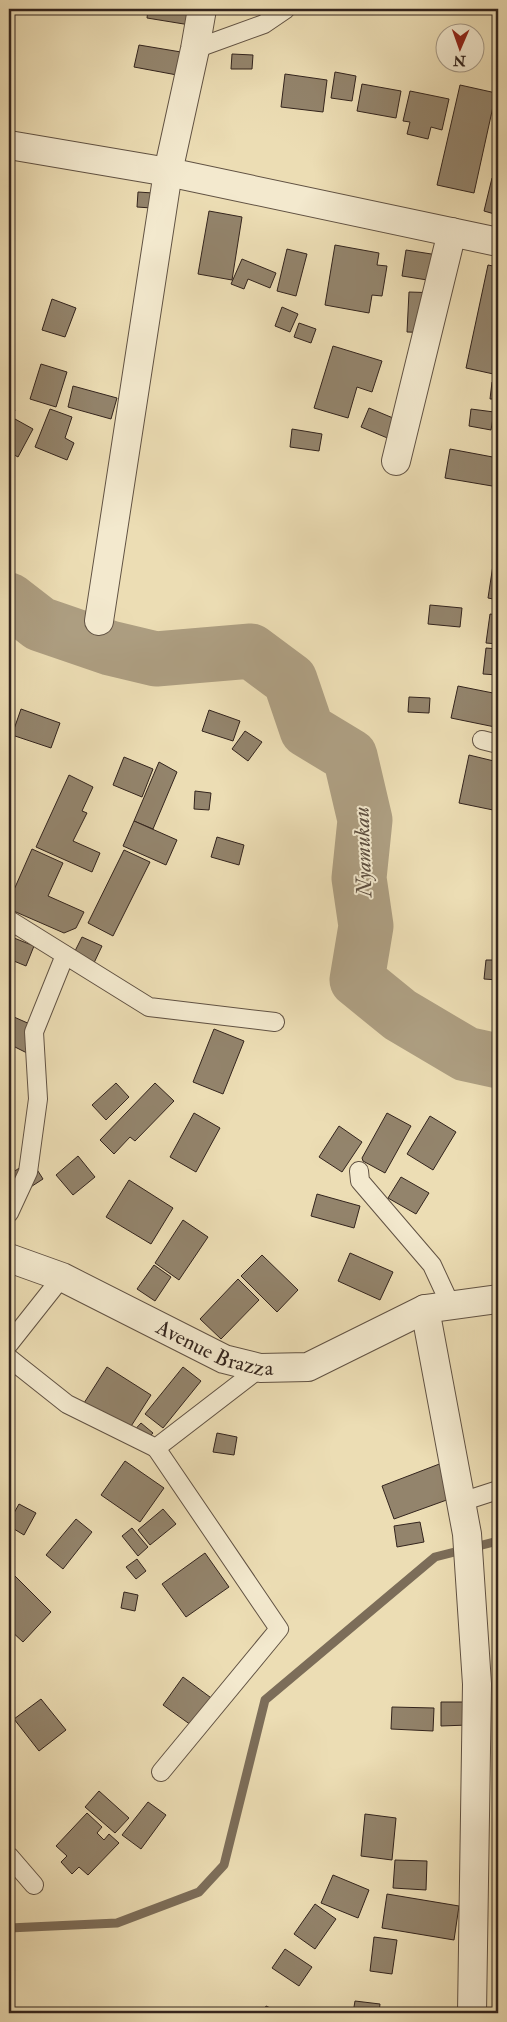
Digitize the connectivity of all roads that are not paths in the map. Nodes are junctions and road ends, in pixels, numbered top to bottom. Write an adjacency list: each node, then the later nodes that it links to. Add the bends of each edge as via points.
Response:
1 (202, 9): 3 (street)
2 (286, 9): 3 (lane, via 264,24)
3 (196, 49): 5 (street)
4 (9, 146): 5 (street)
5 (168, 172): 6 (street); 9 (street)
6 (452, 232): 7 (street); 8 (street)
7 (498, 242)
8 (396, 461)
9 (99, 621)
10 (9, 920): 11 (lane)
11 (65, 955): 12 (lane, via 149,1007); 14 (lane, via 34,1032 38,1100 28,1172)
12 (275, 1022)
13 (359, 1171): 18 (lane, via 360,1181 432,1265)
14 (9, 1213)
15 (9, 1258): 16 (street, Avenue Brazza)
16 (62, 1277): 19 (lane); 21 (street, Avenue Brazza, via 224,1359)
17 (498, 1299): 18 (street, Avenue Brazza)
18 (438, 1307): 21 (street, Avenue Brazza, via 308,1367); 24 (street)
19 (9, 1344)
20 (9, 1358): 22 (lane, via 67,1404)
21 (260, 1368): 22 (lane)
22 (156, 1448): 25 (lane, via 279,1629)
23 (498, 1490): 24 (lane)
24 (461, 1502): 28 (street, via 467,1534 476,1684)
25 (161, 1772)
26 (9, 1856): 27 (lane)
27 (34, 1885)
28 (472, 2013)

